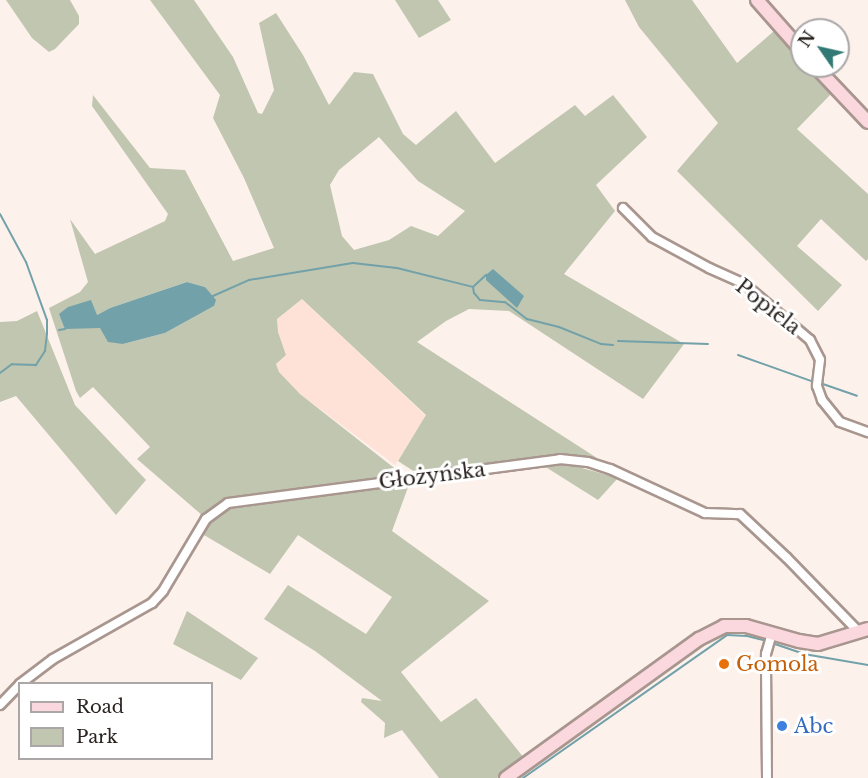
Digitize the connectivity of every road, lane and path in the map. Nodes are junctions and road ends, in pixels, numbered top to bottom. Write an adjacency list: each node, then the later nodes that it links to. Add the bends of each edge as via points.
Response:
1 (756, 0): 2 (street)
2 (790, 38)
3 (826, 78): 4 (street)
4 (868, 122)
5 (623, 208): 6 (street, Popiela, via 652,237 744,283 810,340 820,360 817,382 832,416 850,428)
6 (868, 432)
7 (864, 630): 8 (street, via 818,644); 9 (street, Głożyńska, via 740,514 705,513 610,469 560,459 228,503 206,519 152,603 53,659)
8 (770, 640): 12 (street, via 746,626 728,624 716,629); 13 (street)
9 (23, 682)
10 (18, 686): 11 (street, Głożyńska)
11 (0, 705)
12 (506, 778)
13 (767, 778)

